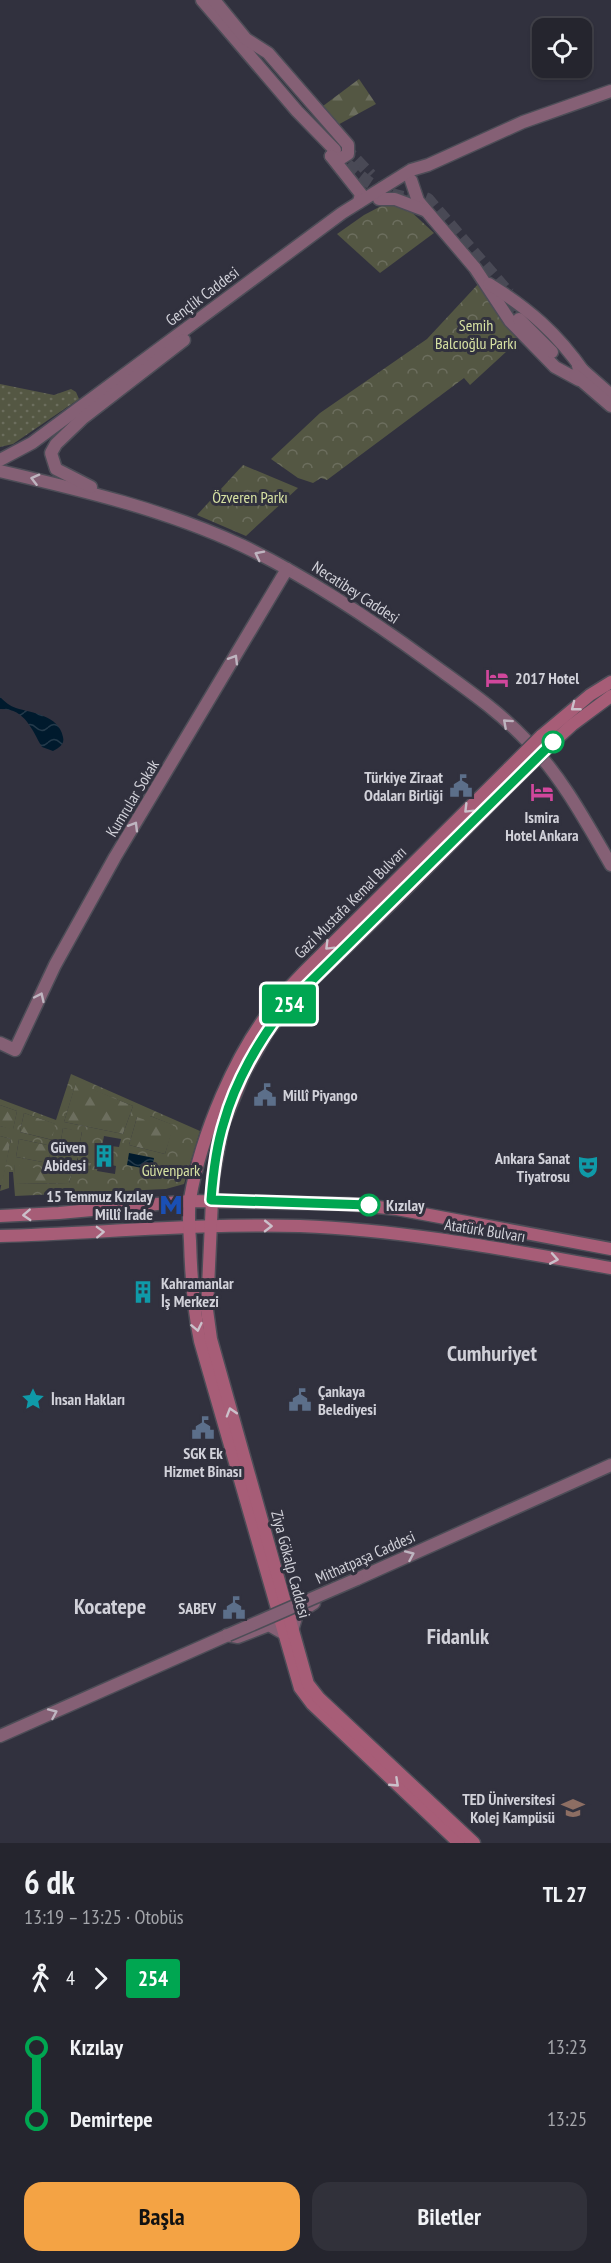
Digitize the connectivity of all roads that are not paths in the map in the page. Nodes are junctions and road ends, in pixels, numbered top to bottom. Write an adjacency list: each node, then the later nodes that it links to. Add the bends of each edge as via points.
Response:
1 (202, 0): 4 (main road, via 257,64 267,82)
2 (214, 0): 4 (main road, via 246,39 268,53 348,145 345,157 340,159)
3 (611, 91): 5 (main road, Gençlik Caddesi, via 523,122)
4 (336, 150): 8 (main road, via 360,194)
5 (428, 165): 6 (main road, Gençlik Caddesi); 8 (main road, Gençlik Caddesi, via 411,170)
6 (411, 180): 7 (main road, Gençlik Caddesi); 9 (main road, via 415,196)
7 (379, 199): 9 (main road, via 401,201); 16 (main road, Gençlik Caddesi, via 209,322 83,418)
8 (359, 202): 15 (main road, Gençlik Caddesi)
9 (426, 211): 10 (main road)
10 (486, 283): 12 (main road, via 531,312 571,353); 12 (main road, via 516,328 555,368)
11 (522, 316): 12 (main road)
12 (581, 376): 13 (main road); 14 (main road)
13 (611, 395)
14 (611, 406)
15 (61, 422): 16 (main road, via 40,442 38,450); 17 (main road, Gençlik Caddesi)
16 (56, 444): 19 (main road, via 51,453 56,469)
17 (0, 460)
18 (0, 471): 19 (main road, Necatibey Caddesi, one-way to 18)
19 (119, 500): 20 (main road, Necatibey Caddesi, one-way to 19, via 195,526)
20 (288, 568): 24 (main road, Necatibey Caddesi, one-way to 20, via 566,789 526,740 486,704 401,641); 25 (main road, Kumrular Sokak, one-way to 20, via 15,1050 55,965 115,857)
21 (611, 682): 23 (main road, Gazi Mustafa Kemal Bulvarı, one-way to 23, via 590,695)
22 (611, 696): 23 (main road, Gazi Mustafa Kemal Bulvarı)
23 (545, 740): 26 (main road, Gazi Mustafa Kemal Bulvarı, bridge, via 518,777 295,997 268,1031 226,1113); 27 (main road, Gazi Mustafa Kemal Bulvarı, one-way to 27, bridge, via 509,768 275,1004 237,1066 216,1110)
24 (611, 864)
25 (0, 1043)
26 (211, 1200): 27 (main road, Atatürk Bulvarı); 29 (main road, Gazi Mustafa Kemal Bulvarı); 32 (main road, Atatürk Bulvarı, via 370,1205)
27 (190, 1201): 28 (main road, one-way to 28); 30 (main road, Gazi Mustafa Kemal Bulvarı)
28 (0, 1216)
29 (210, 1226): 30 (main road, Atatürk Bulvarı); 33 (main road, Atatürk Bulvarı, one-way to 33, via 299,1226 389,1233); 36 (main road, Ziya Gökalp Caddesi, one-way to 29, via 211,1339 207,1310)
30 (189, 1227): 31 (main road, one-way to 30); 36 (main road, Ziya Gökalp Caddesi, one-way to 36, via 194,1311 200,1341)
31 (0, 1236)
32 (611, 1249)
33 (611, 1268)
34 (611, 1465): 35 (main road, Mithatpaşa Caddesi, one-way to 34)
35 (357, 1579): 36 (main road, via 350,1587 300,1611); 37 (main road, Mithatpaşa Caddesi, bridge)
36 (287, 1632): 37 (main road, via 269,1625 237,1638); 39 (main road, Ziya Gökalp Caddesi, one-way to 39, via 305,1697); 40 (main road, Ziya Gökalp Caddesi, via 314,1694)
37 (227, 1635): 38 (main road, Mithatpaşa Caddesi, one-way to 37)
38 (0, 1736)
39 (459, 1843)
40 (474, 1843)

